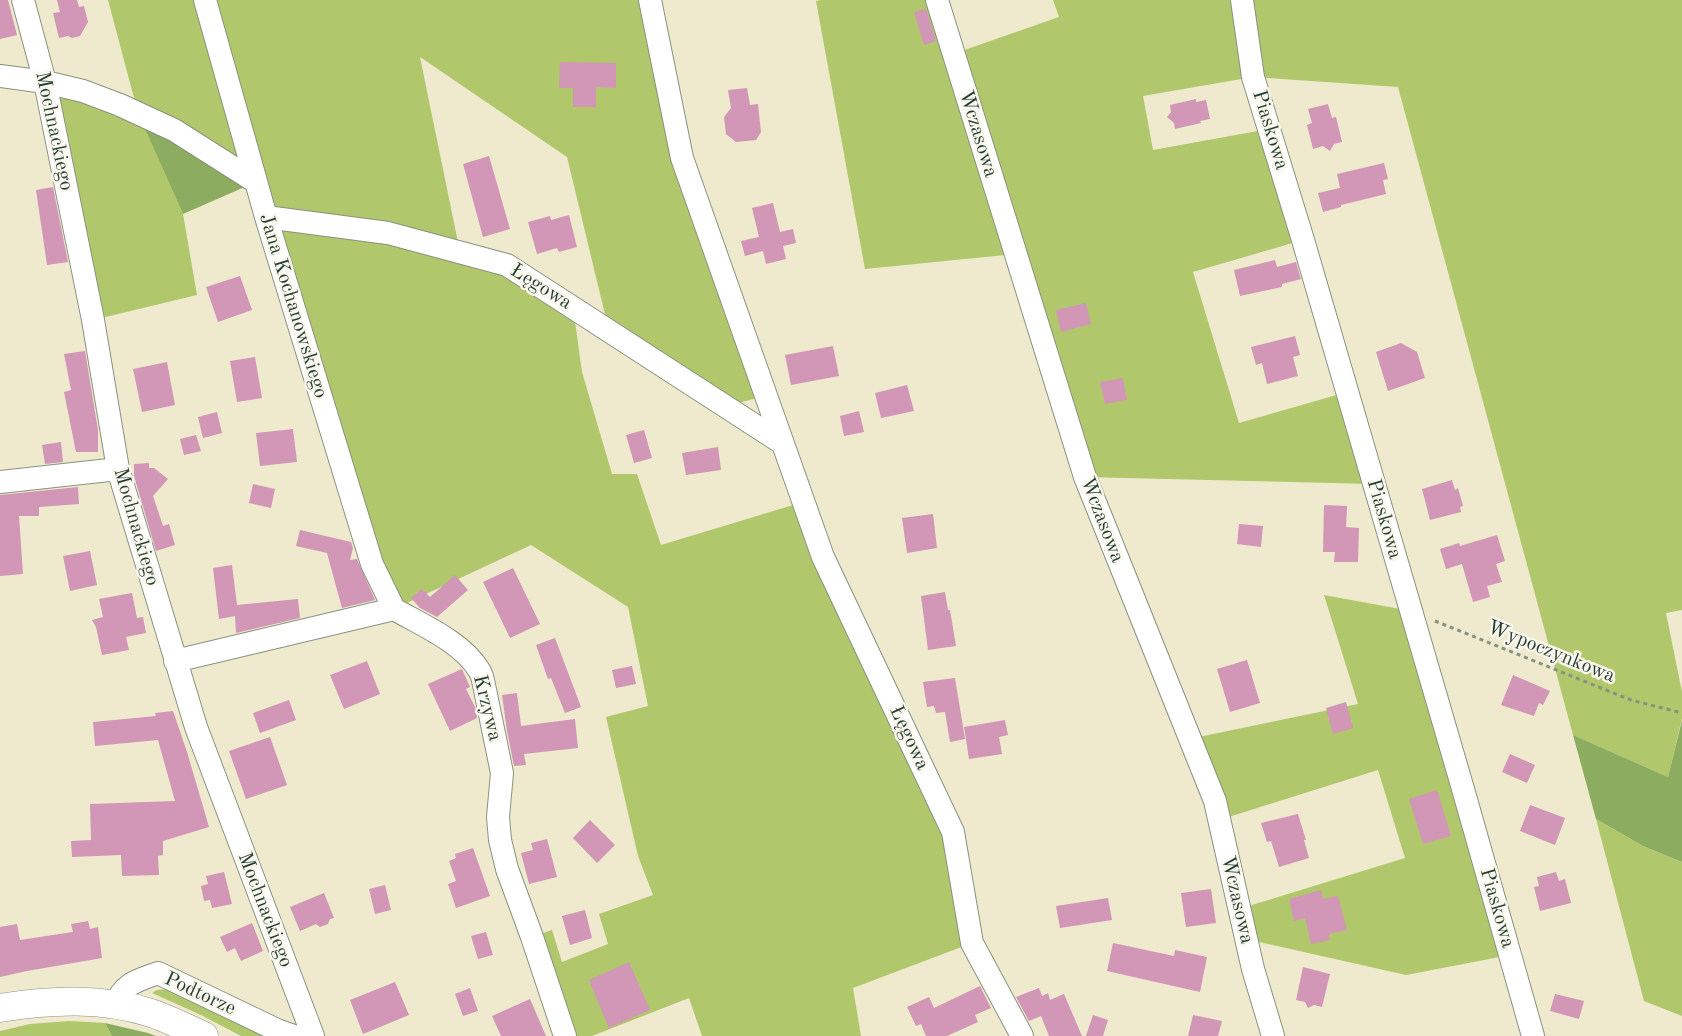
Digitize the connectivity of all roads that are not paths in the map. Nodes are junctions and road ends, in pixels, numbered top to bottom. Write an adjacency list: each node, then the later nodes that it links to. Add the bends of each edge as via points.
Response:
1 (23, 0): 7 (street, Mochnackiego)
2 (205, 0): 8 (street, Jana Kochanowskiego)
3 (650, 0): 10 (street, Łęgowa, via 682,158)
4 (937, 0): 22 (street, Wczasowa, via 1085,477 1215,802 1252,969)
5 (1242, 0): 23 (street, Piaskowa, via 1253,77)
6 (0, 76): 7 (street)
7 (45, 82): 8 (street, via 120,105 174,130); 11 (street, Mochnackiego, via 93,320)
8 (256, 182): 9 (street, Jana Kochanowskiego)
9 (266, 216): 10 (street, Łęgowa, via 388,233 507,265); 13 (street, Jana Kochanowskiego, via 372,564)
10 (782, 443): 21 (street, Łęgowa, via 823,557 953,832 972,944)
11 (118, 470): 12 (street); 14 (street, Mochnackiego)
12 (0, 482)
13 (394, 608): 14 (street); 20 (street, Krzywa, via 453,643 480,672 502,773 498,817 500,840)
14 (175, 661): 19 (street, Mochnackiego, via 196,727)
15 (115, 1005): 16 (street, via 66,1001); 17 (street, via 151,1013); 18 (street, Podtorze, via 127,987 158,973)
16 (0, 1008)
17 (204, 1036)
18 (294, 1036)
19 (314, 1036)
20 (565, 1036)
21 (1022, 1036)
22 (1273, 1036)
23 (1533, 1036)

